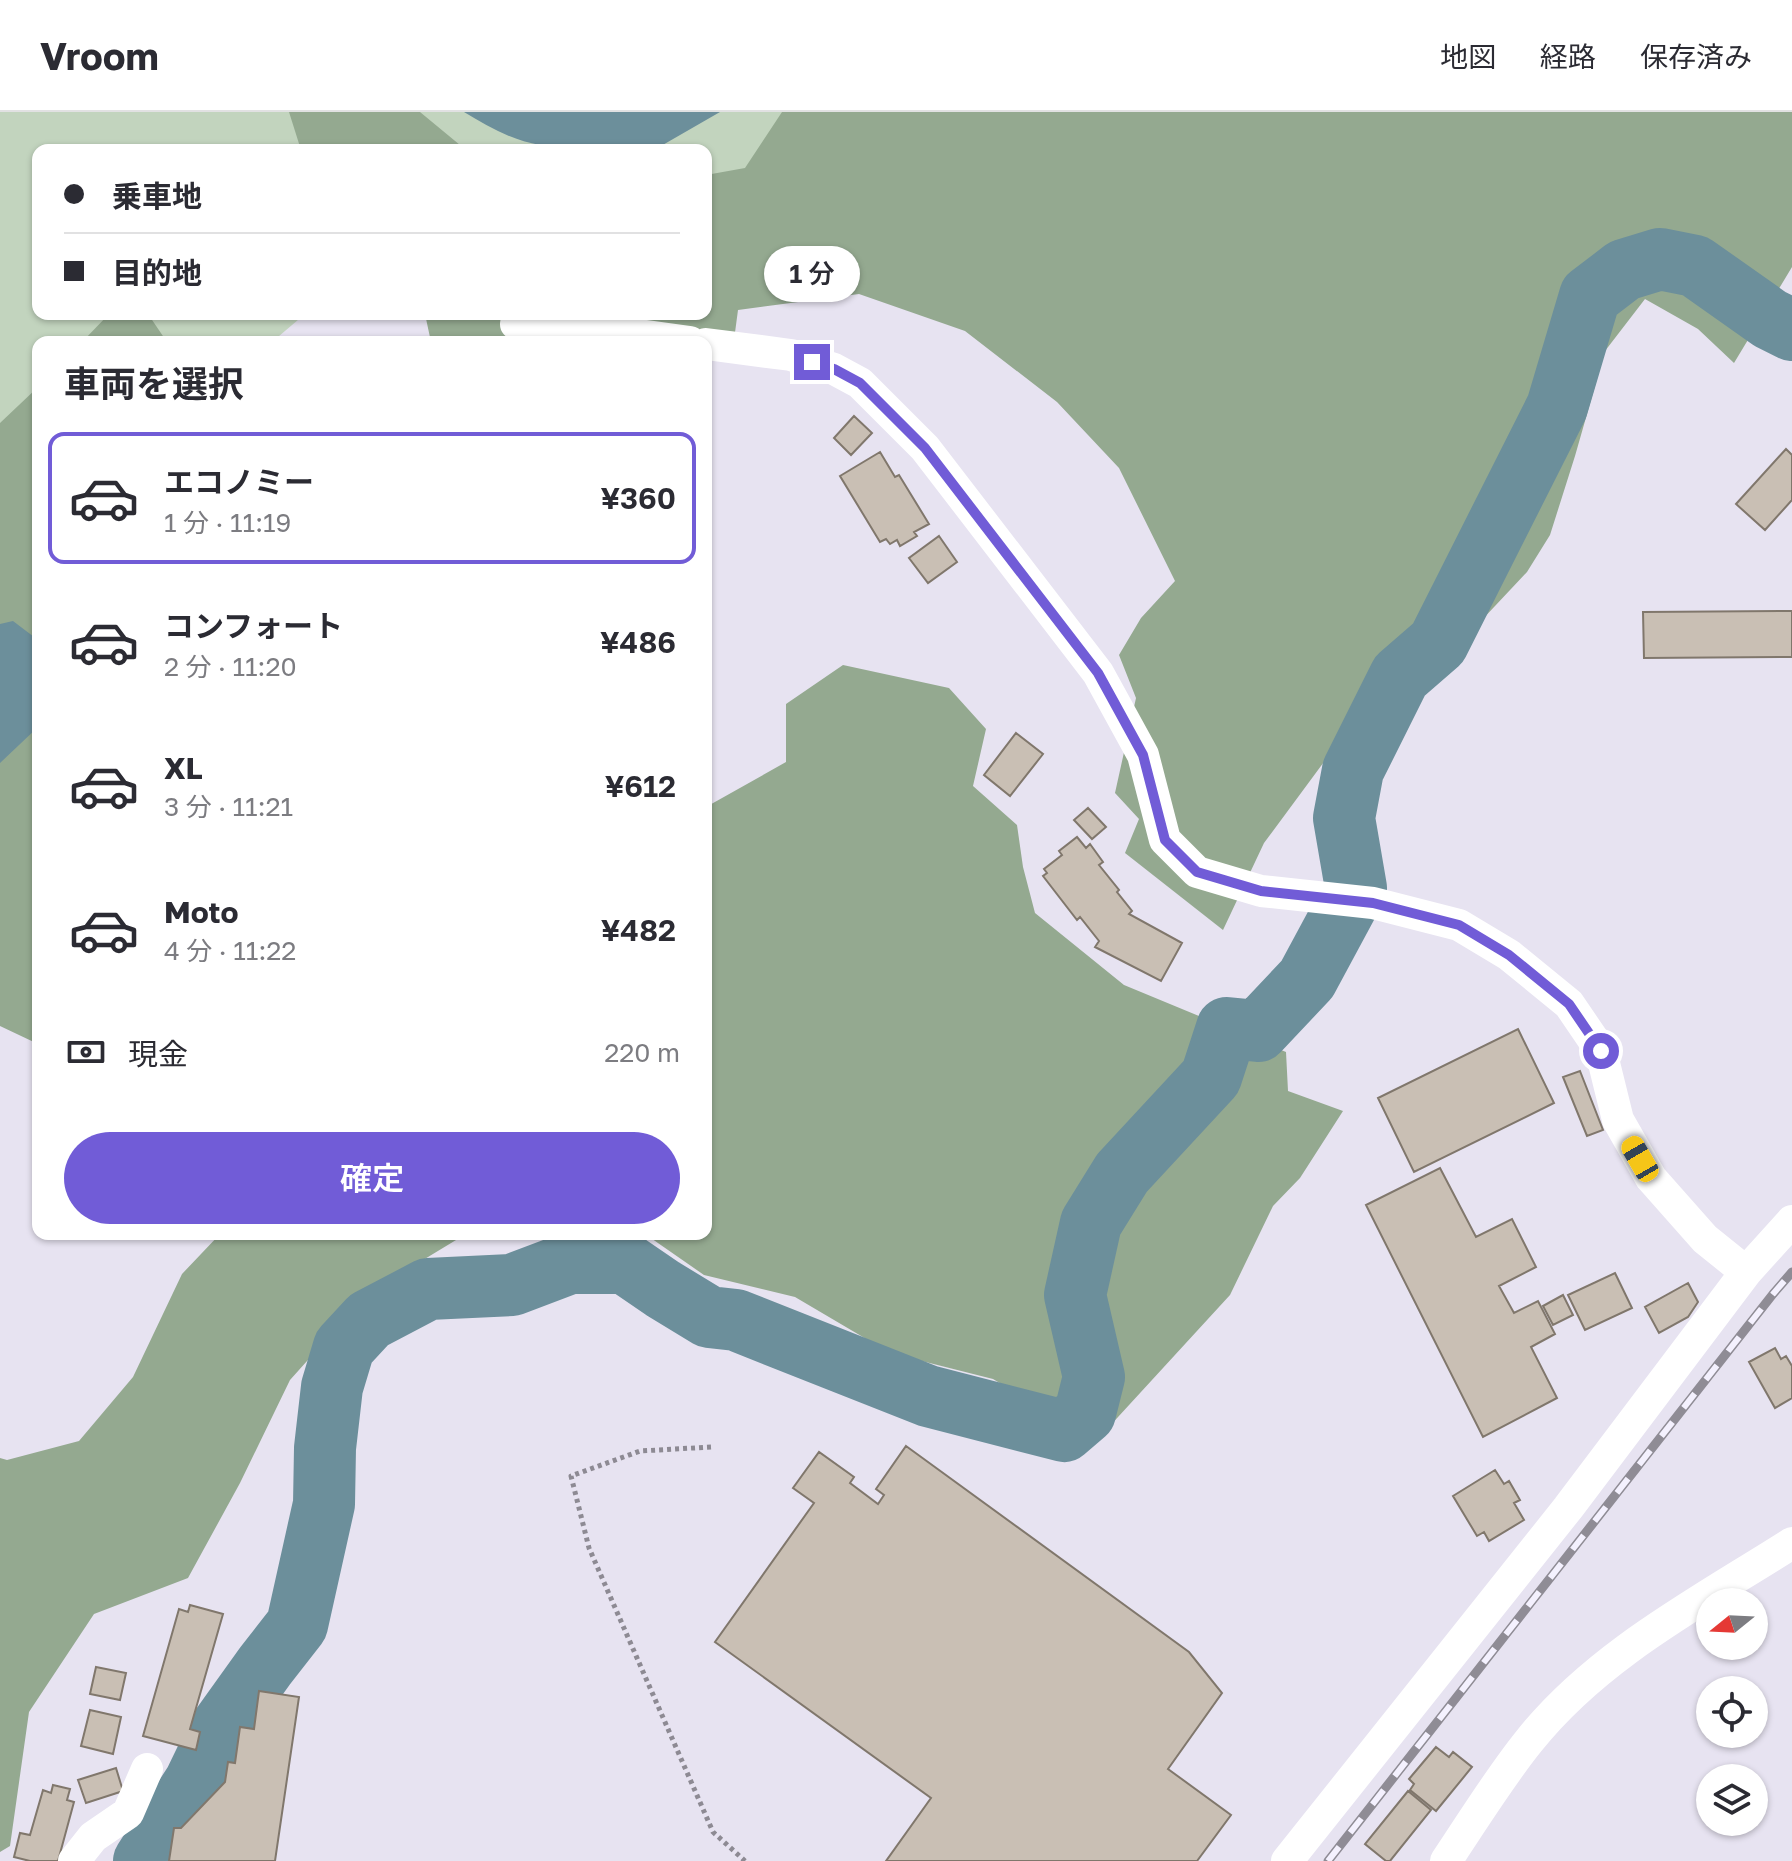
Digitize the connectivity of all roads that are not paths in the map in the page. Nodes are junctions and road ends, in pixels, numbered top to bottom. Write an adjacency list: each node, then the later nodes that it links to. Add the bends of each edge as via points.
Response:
1 (516, 324): 2 (street)
2 (646, 336)
3 (712, 345): 5 (street, via 791,355 834,369 860,383 925,448 1098,673 1143,755 1165,840 1197,872 1261,891 1373,903 1459,925 1509,955 1569,1004 1601,1051 1618,1120 1651,1178 1705,1239)
4 (1792, 1221): 5 (street)
5 (1746, 1272): 9 (street, via 1568,1508)
6 (1792, 1543): 10 (street, via 1625,1649 1570,1698 1530,1740)
7 (147, 1769): 8 (street, via 128,1813 93,1837)
8 (74, 1861)
9 (1287, 1861)
10 (1446, 1861)

